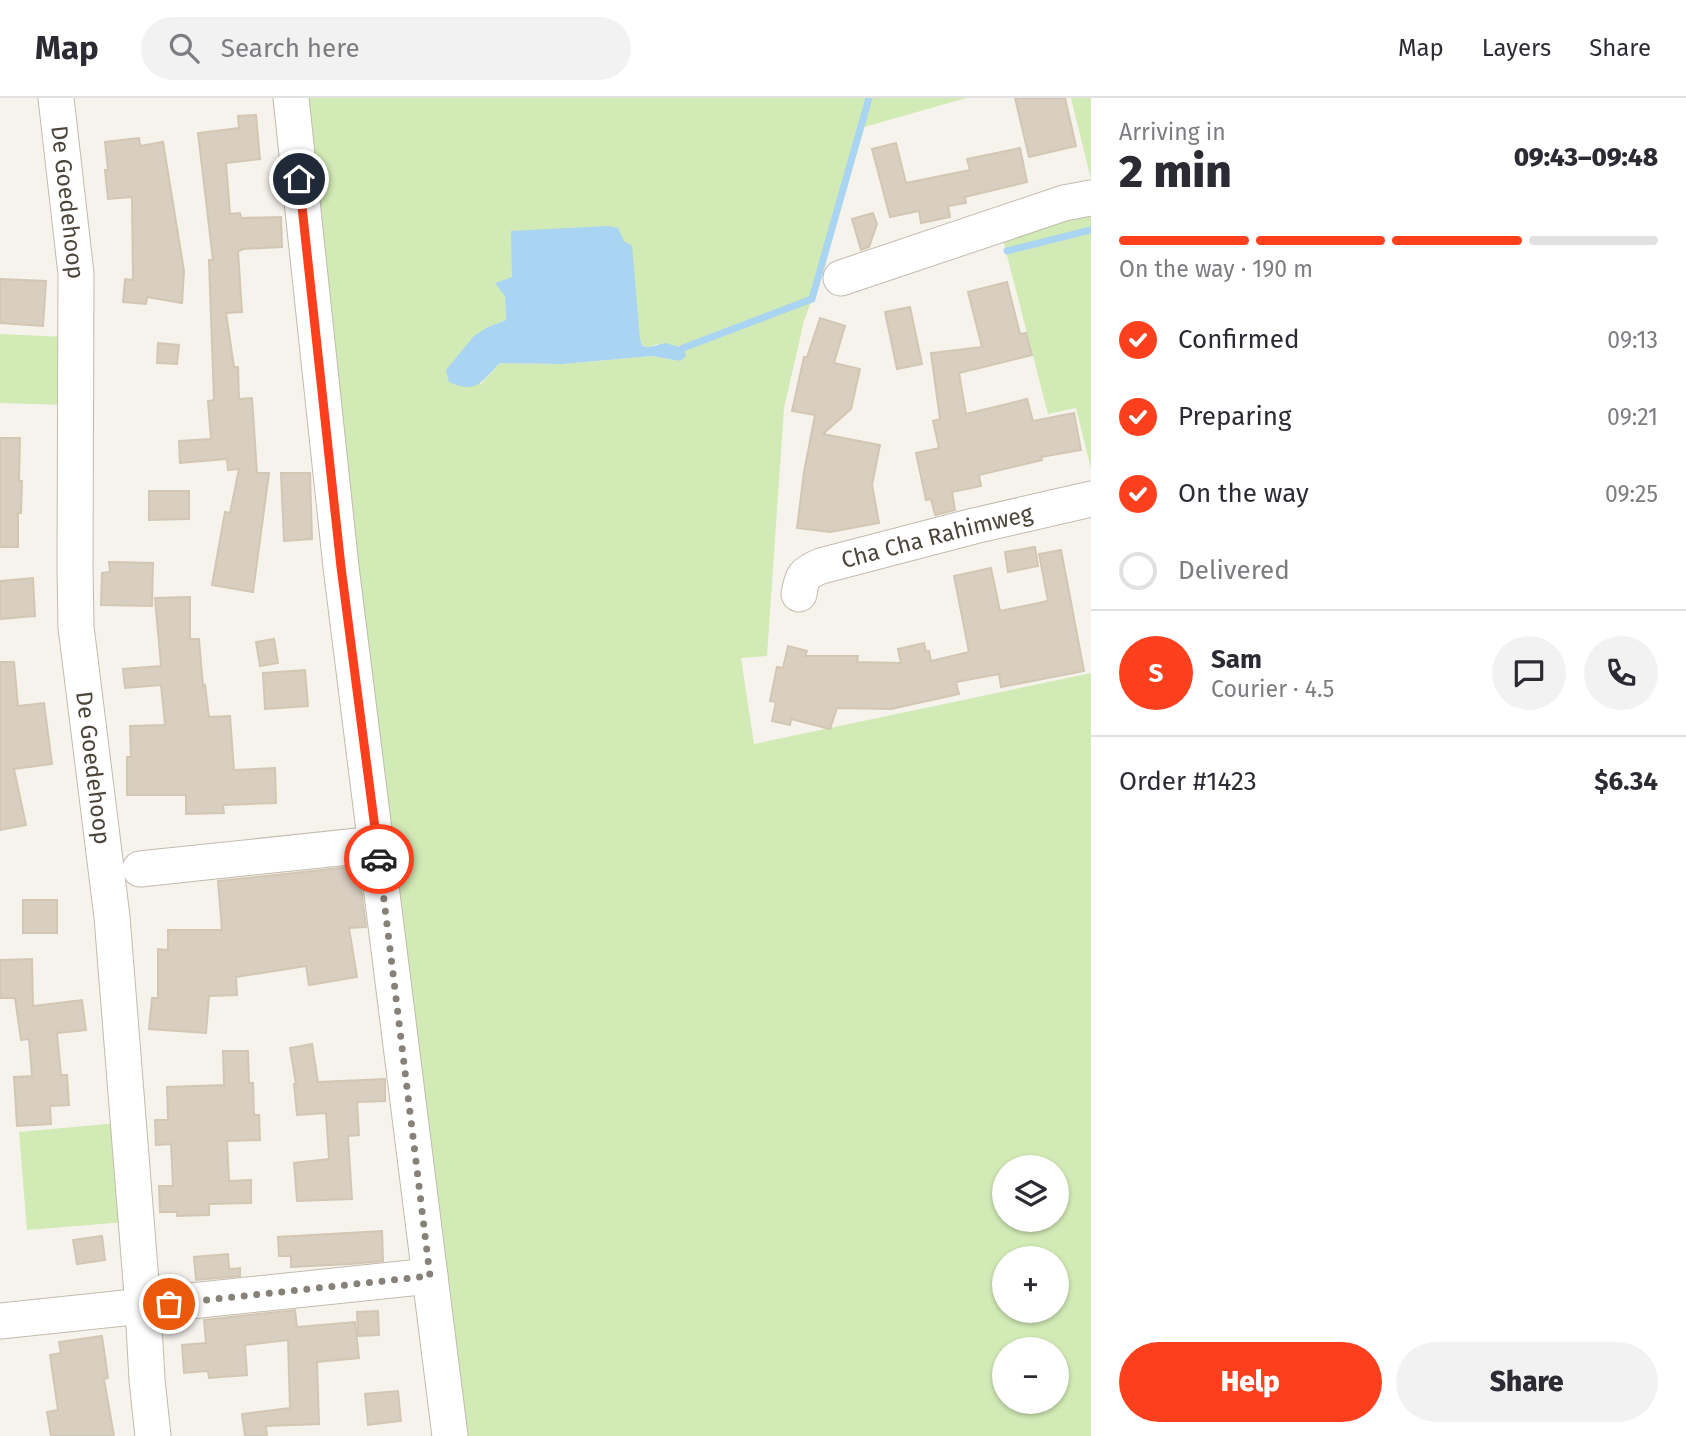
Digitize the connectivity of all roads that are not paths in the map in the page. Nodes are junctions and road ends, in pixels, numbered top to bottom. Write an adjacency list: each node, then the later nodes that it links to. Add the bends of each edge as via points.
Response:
1 (56, 98): 10 (street, De Goedehoop, via 76,274 76,628 112,917)
2 (291, 98): 7 (street, via 341,567)
3 (1091, 198): 4 (street, via 1063,203)
4 (841, 278)
5 (1091, 499): 6 (street, Cha Cha Rahimweg, via 821,566 808,571)
6 (799, 594)
7 (377, 844): 8 (street); 9 (street)
8 (140, 869)
9 (430, 1276): 10 (street); 13 (street)
10 (143, 1307): 11 (street); 12 (street, De Goedehoop)
11 (0, 1321)
12 (153, 1436)
13 (450, 1436)

